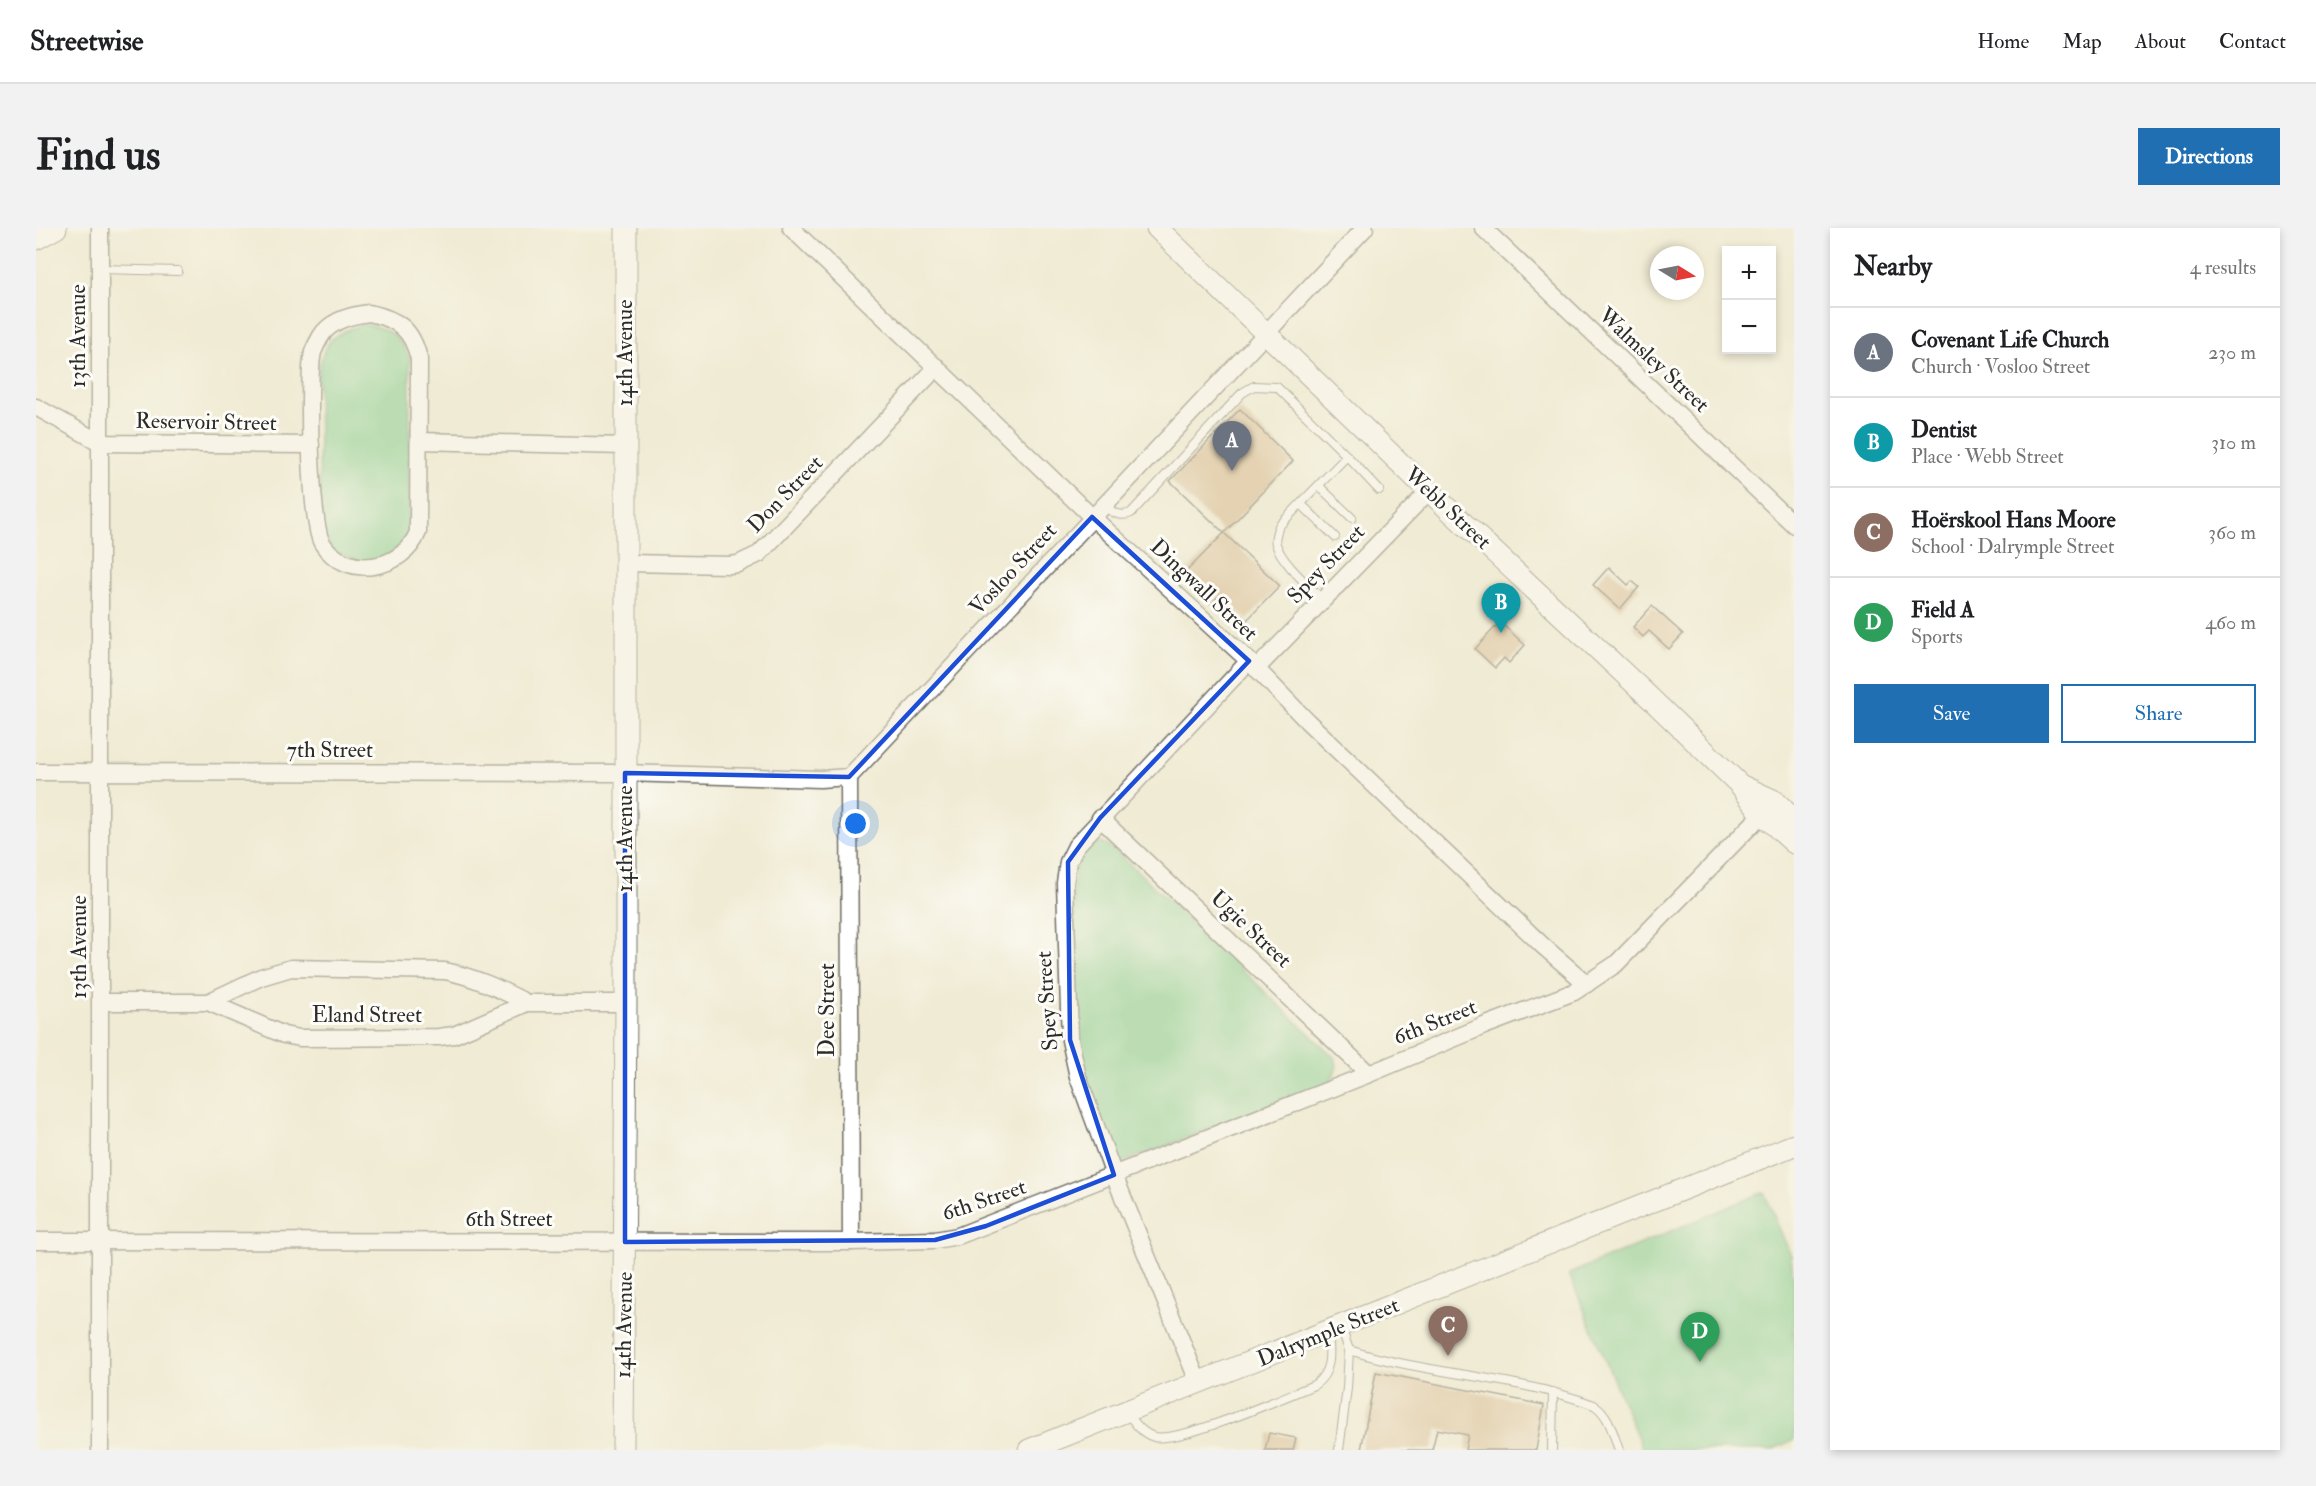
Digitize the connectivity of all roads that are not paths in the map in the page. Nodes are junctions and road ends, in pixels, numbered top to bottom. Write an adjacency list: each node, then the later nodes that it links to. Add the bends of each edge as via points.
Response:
1 (56, 228): 8 (street)
2 (100, 228): 9 (street, 13th Avenue)
3 (626, 228): 17 (street, 14th Avenue)
4 (791, 228): 12 (street, Dingwall Street)
5 (1157, 228): 11 (street, Webb Street)
6 (1365, 228): 11 (street, Vosloo Street)
7 (1483, 228): 25 (street, Walmsley Street)
8 (36, 239)
9 (100, 269): 10 (lane); 15 (street, 13th Avenue)
10 (178, 271)
11 (1267, 333): 21 (street, Webb Street); 23 (street, Vosloo Street)
12 (937, 367): 23 (street, Dingwall Street); 27 (street, Don Street, via 759,554 729,565)
13 (36, 407): 15 (street, 13th Avenue)
14 (419, 441): 16 (street, via 418,532 401,556 376,566 343,561 323,544 315,519); 16 (street, via 419,359 412,338 388,318 369,313 350,316 331,326 313,352); 17 (street)
15 (101, 443): 16 (street, Reservoir Street); 31 (street, 13th Avenue)
16 (311, 445)
17 (625, 446): 27 (street, 14th Avenue)
18 (1347, 456): 19 (lane); 20 (lane); 23 (lane, via 1277,387 1254,386 1242,393 1131,513)
19 (1319, 486): 22 (lane); 24 (lane)
20 (1378, 490)
21 (1429, 491): 28 (street, Spey Street); 34 (street, Webb Street, via 1741,786)
22 (1301, 504): 26 (lane); 28 (lane, via 1279,526 1276,545 1293,570)
23 (1098, 511): 29 (street, Dingwall Street); 33 (street, Vosloo Street)
24 (1352, 518)
25 (1794, 525)
26 (1335, 537)
27 (627, 562): 32 (street, 14th Avenue)
28 (1323, 600): 29 (street, Spey Street)
29 (1252, 665): 35 (street, Spey Street); 38 (street, Dingwall Street, via 1306,721)
30 (36, 772): 31 (street, 7th Street)
31 (101, 772): 32 (street, 7th Street); 39 (street, 13th Avenue)
32 (625, 773): 33 (street); 42 (street, 14th Avenue)
33 (849, 777): 49 (street, Dee Street)
34 (1768, 807): 36 (street, Webb Street); 37 (street, Webb Street); 38 (street, 6th Street, via 1616,964)
35 (1100, 818): 43 (street, Ugie Street); 45 (street, Spey Street, via 1068,862 1066,949 1074,1061)
36 (1794, 820)
37 (1794, 843)
38 (1587, 984): 43 (street, 6th Street, via 1562,998)
39 (101, 1002): 40 (street, Eland Street); 47 (street, 13th Avenue)
40 (208, 1002): 41 (street, Eland Street, via 261,977 291,968 445,971 483,981); 41 (street, Eland Street, via 284,1035 300,1038 448,1036)
41 (527, 1003): 42 (street, Eland Street)
42 (626, 1003): 48 (street, 14th Avenue)
43 (1369, 1074): 45 (street, 6th Street)
44 (1794, 1145): 50 (street, Dalrymple Street)
45 (1114, 1175): 49 (street, 6th Street, via 958,1236); 52 (street, Spey Street)
46 (36, 1242): 47 (street, 6th Street)
47 (101, 1242): 48 (street, 6th Street); 55 (street, 13th Avenue)
48 (625, 1242): 49 (street, 6th Street); 56 (street, 14th Avenue)
49 (850, 1242)
50 (1335, 1329): 51 (lane); 52 (street, Dalrymple Street); 54 (lane, via 1328,1367 1320,1381 1229,1419 1173,1437 1156,1437 1143,1432)
51 (1349, 1350): 53 (lane, via 1388,1362); 58 (lane)
52 (1199, 1384): 54 (street, Dalrymple Street)
53 (1553, 1392): 59 (lane); 60 (lane, via 1597,1407 1608,1421)
54 (1127, 1412): 57 (street, Dalrymple Street)
55 (100, 1450)
56 (623, 1450)
57 (1029, 1450)
58 (1339, 1450)
59 (1552, 1450)
60 (1619, 1450)

